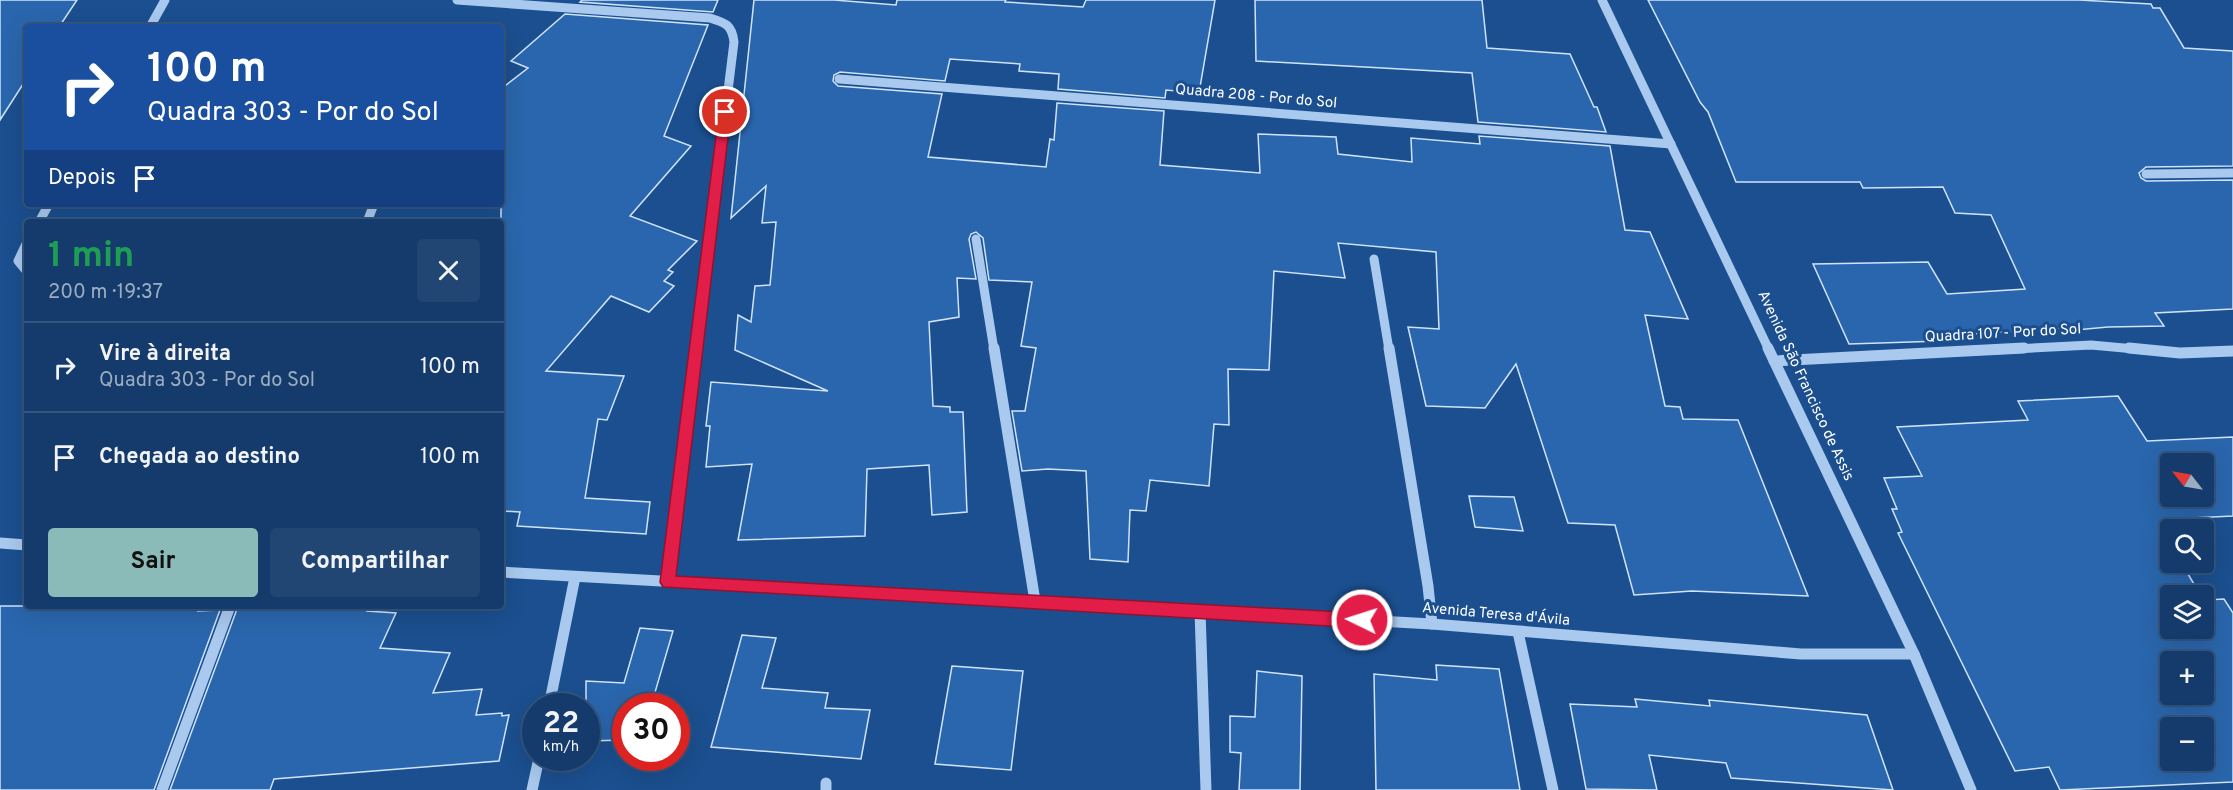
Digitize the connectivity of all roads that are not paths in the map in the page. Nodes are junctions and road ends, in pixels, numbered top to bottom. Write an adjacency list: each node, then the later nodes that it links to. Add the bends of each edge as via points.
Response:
1 (165, 0): 4 (street)
2 (457, 0): 19 (street, via 710,18 732,28 734,42)
3 (1602, 0): 6 (street, Avenida São Francisco de Assis)
4 (152, 24)
5 (839, 79): 6 (street, Quadra 208 - Por do Sol)
6 (1671, 144): 14 (street, Avenida São Francisco de Assis)
7 (2233, 173): 8 (street)
8 (2146, 174)
9 (976, 239): 20 (street)
10 (24, 248): 12 (street, via 18,261)
11 (1374, 259): 23 (street)
12 (24, 270)
13 (2233, 351): 14 (street, Quadra 107 - Por do Sol, via 2180,352 2091,345)
14 (1774, 361): 25 (street, Avenida São Francisco de Assis)
15 (0, 543): 16 (street)
16 (24, 545)
17 (504, 573): 18 (street, Avenida Teresa d'Ávila)
18 (574, 577): 19 (street, Avenida Teresa d'Ávila); 26 (street)
19 (668, 582): 20 (street, Avenida Teresa d'Ávila)
20 (1035, 601): 22 (street, Avenida Teresa d'Ávila)
21 (229, 609): 28 (street)
22 (1200, 611): 23 (street, Avenida Teresa d'Ávila); 30 (street)
23 (1432, 624): 24 (street, Avenida Teresa d'Ávila)
24 (1518, 632): 25 (street, Avenida Teresa d'Ávila, via 1801,654); 31 (street)
25 (1914, 654): 32 (street, Avenida São Francisco de Assis)
26 (552, 693)
27 (536, 771): 29 (street)
28 (162, 790)
29 (532, 790)
30 (1206, 790)
31 (1553, 790)
32 (1971, 790)

